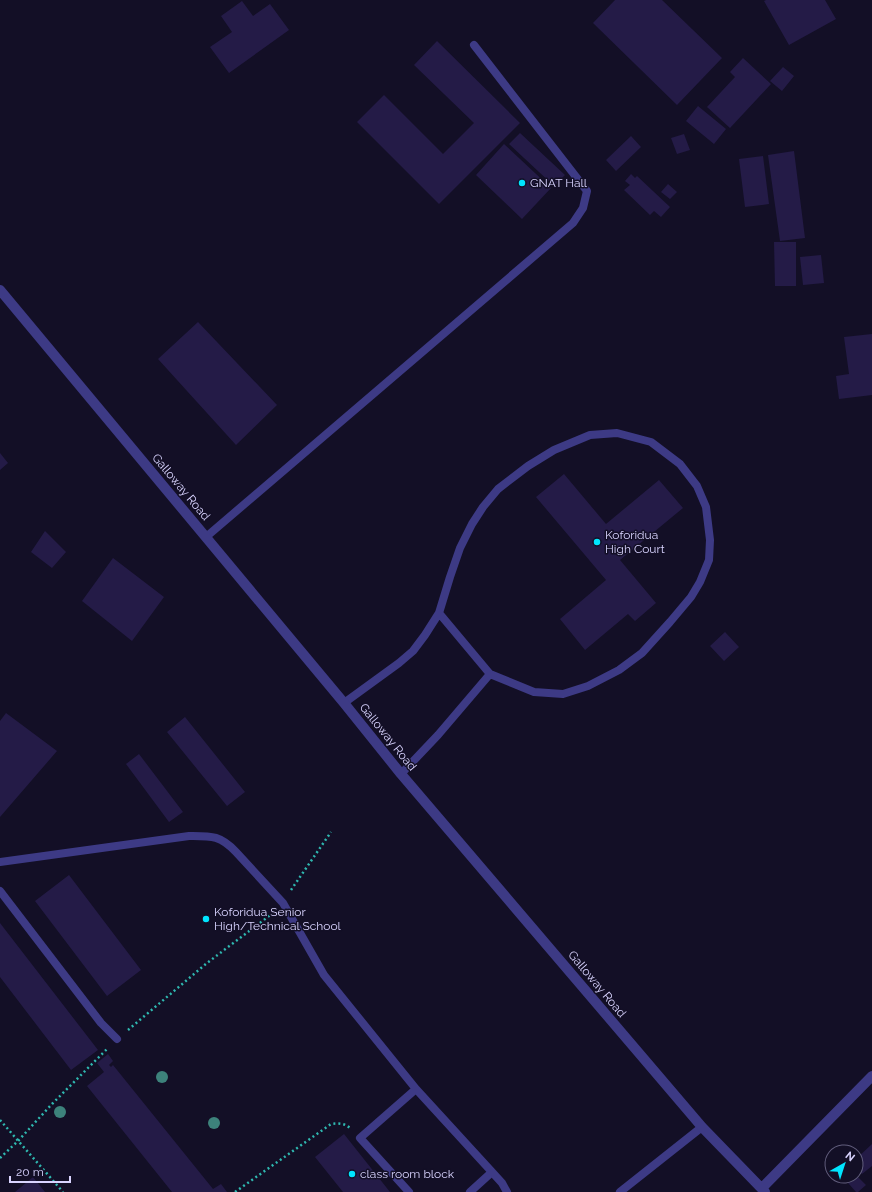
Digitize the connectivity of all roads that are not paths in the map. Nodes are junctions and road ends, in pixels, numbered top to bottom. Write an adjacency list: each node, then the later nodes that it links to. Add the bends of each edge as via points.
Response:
1 (474, 45): 3 (lane, via 587,191 583,208 573,223)
2 (0, 290): 3 (street, Galloway Road)
3 (206, 537): 6 (street, Galloway Road)
4 (439, 613): 5 (lane); 5 (lane, via 460,548 472,524 498,489 528,466 554,450 590,436 617,433 651,442 680,464 698,486 706,507 710,540 709,560 691,597 642,653 588,686 563,694 534,692); 6 (lane, via 413,651)
5 (490, 674): 7 (lane)
6 (344, 703): 7 (street, Galloway Road)
7 (401, 774): 13 (street, Galloway Road)
8 (0, 862): 12 (lane, via 189,836 220,839 229,844 283,903 324,975)
9 (0, 891): 10 (lane, via 100,1023)
10 (117, 1039)
11 (872, 1076): 15 (street)
12 (416, 1089): 14 (lane); 16 (lane, via 360,1138)
13 (702, 1127): 15 (street, Galloway Road); 19 (lane)
14 (492, 1172): 17 (lane); 18 (lane)
15 (764, 1190)
16 (409, 1192)
17 (470, 1192)
18 (507, 1192)
19 (620, 1192)

